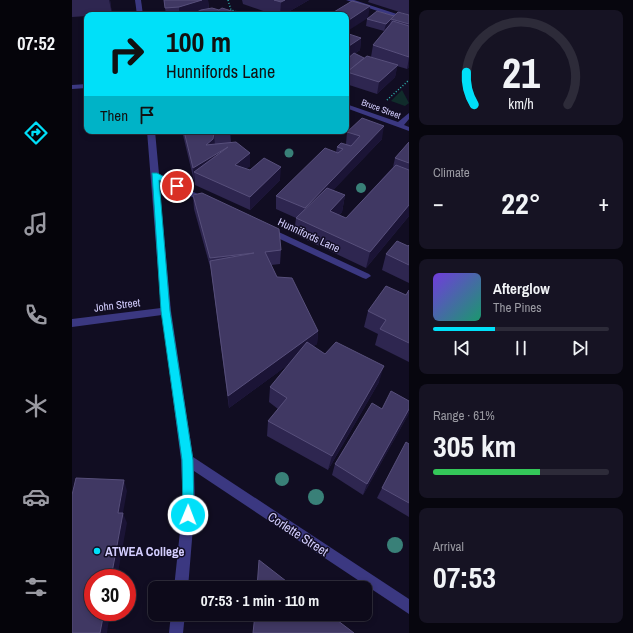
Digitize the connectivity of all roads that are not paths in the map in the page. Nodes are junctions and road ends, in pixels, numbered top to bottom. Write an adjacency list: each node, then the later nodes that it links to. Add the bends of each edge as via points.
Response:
1 (138, 0): 3 (street)
2 (349, 0): 4 (street)
3 (140, 12)
4 (409, 20)
5 (84, 86): 6 (street)
6 (72, 87)
7 (349, 107): 9 (street, Bruce Street)
8 (409, 115): 9 (street)
9 (399, 126): 10 (street, Bruce Street)
10 (409, 129)
11 (151, 134): 12 (street)
12 (155, 175): 13 (street); 16 (street)
13 (216, 206)
14 (259, 226): 15 (street, Hunnifords Lane)
15 (366, 276)
16 (166, 311): 17 (street, John Street); 18 (street)
17 (72, 323)
18 (187, 460): 19 (street, via 189,502); 20 (street, Corlette Street)
19 (182, 581)
20 (409, 607)
21 (177, 621): 22 (street)
22 (176, 633)

